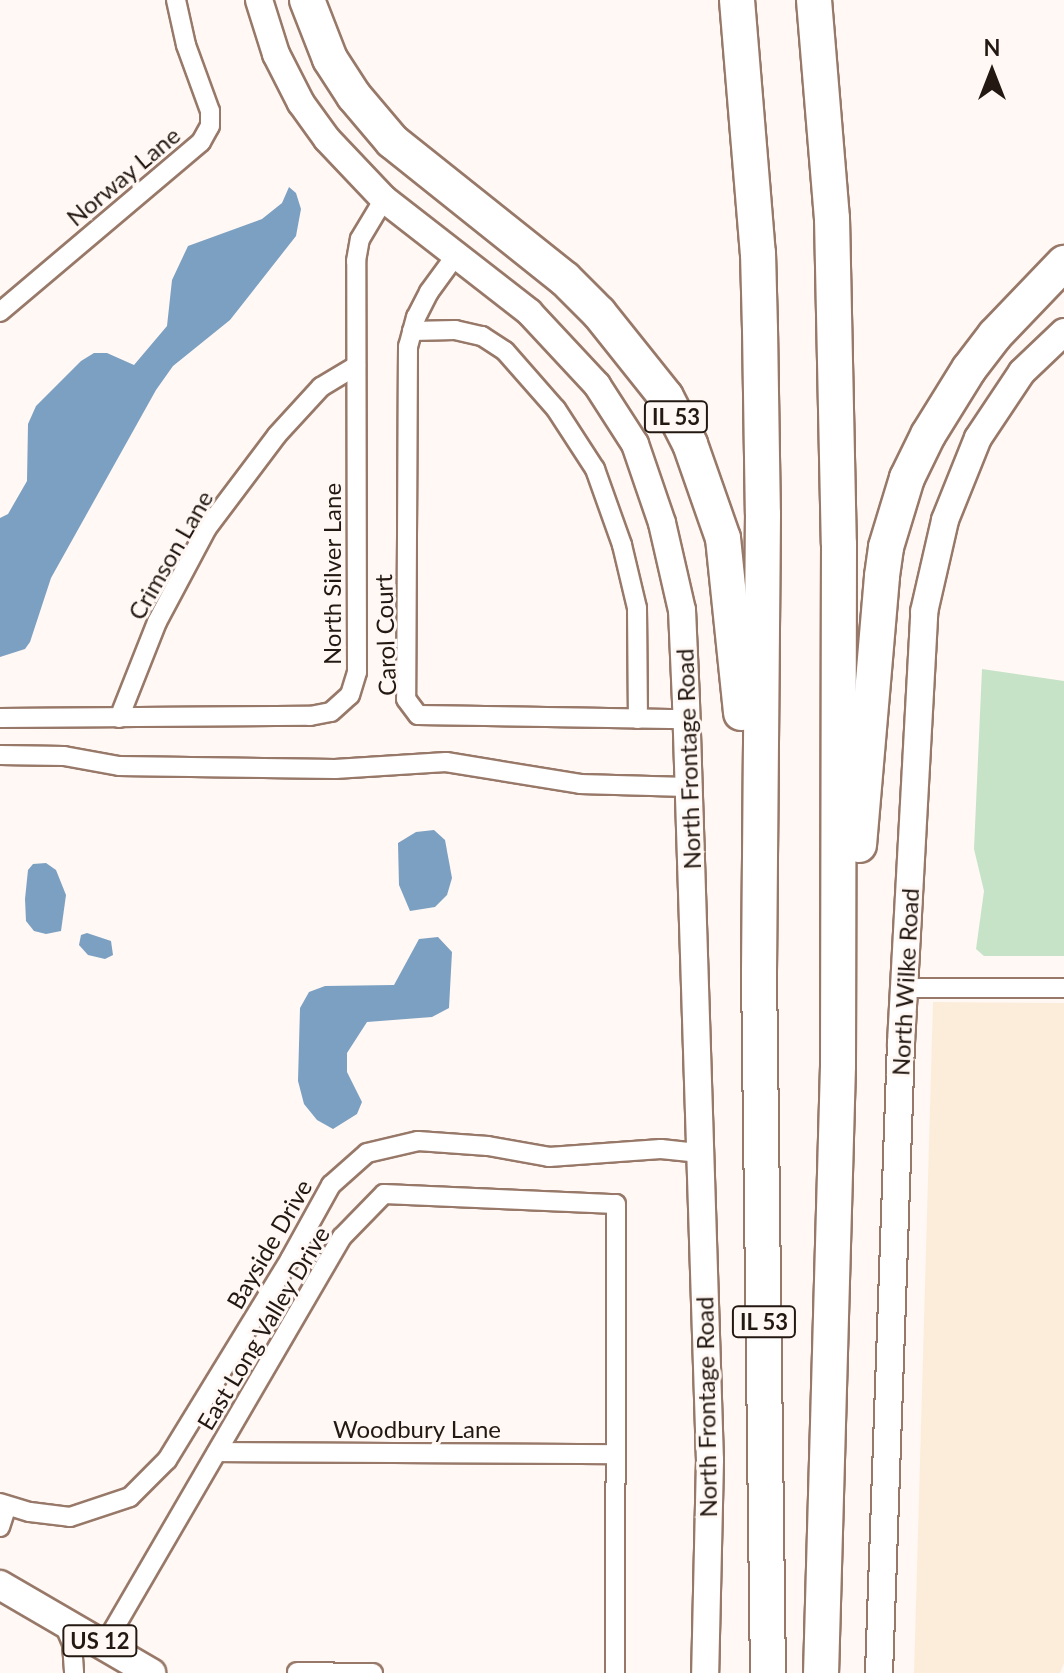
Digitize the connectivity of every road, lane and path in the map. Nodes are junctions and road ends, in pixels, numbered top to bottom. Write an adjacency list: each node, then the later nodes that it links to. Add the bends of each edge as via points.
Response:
1 (176, 0): 9 (street, Norway Lane, via 210,111 210,126 201,142)
2 (259, 0): 6 (street, North Frontage Road, via 276,54 301,103)
3 (307, 0): 19 (highway, IL 53, via 330,59 392,141 565,279 599,313 666,397 690,444 723,538 732,597 741,702 743,850)
4 (737, 0): 19 (highway, via 760,329)
5 (814, 0): 22 (highway, via 832,218 838,418)
6 (384, 199): 7 (street, North Frontage Road); 12 (street, North Silver Lane, via 360,239 356,261)
7 (456, 255): 10 (street, Carol Court, via 429,292); 16 (street, North Frontage Road, via 539,322 597,385 635,444 662,523 682,610)
8 (1064, 263): 22 (highway, IL 53, via 995,335 928,435 907,478 886,547)
9 (0, 312)
10 (412, 331): 15 (street, via 455,330 482,336 505,351 556,409 595,469 637,608); 15 (street, Carol Court, via 406,699 418,715)
11 (1064, 332): 20 (street, North Wilke Road, via 1022,372 978,438 959,478 930,573)
12 (356, 366): 14 (street, Crimson Lane, via 321,387 277,435 207,528 157,622); 14 (street, North Silver Lane, via 357,672 350,695 331,712 310,716)
13 (0, 718): 14 (street, North Silver Lane)
14 (119, 718)
15 (638, 719): 16 (street, Carol Court)
16 (686, 719): 18 (street, North Frontage Road)
17 (0, 755): 18 (street, via 64,756 119,766 335,769 446,762 580,784)
18 (687, 787): 23 (street, North Frontage Road)
19 (759, 971): 37 (highway, IL 53)
20 (904, 988): 21 (street); 39 (street, North Wilke Road)
21 (1064, 988)
22 (838, 1066): 38 (highway, IL 53)
23 (700, 1153): 26 (street, Bayside Drive, via 661,1149 549,1157 418,1141 367,1153 331,1185 167,1460 149,1479 130,1497 70,1517); 36 (street, North Frontage Road, via 710,1460)
24 (217, 1452): 25 (street, Woodbury Lane); 25 (street, East Long Valley Drive, via 342,1237 384,1194 616,1204); 30 (street, East Long Valley Drive)
25 (616, 1454): 35 (street, East Long Valley Drive)
26 (4, 1504): 27 (street, Bayside Drive)
27 (0, 1527)
28 (0, 1585): 29 (main road, US 12)
29 (59, 1617): 30 (main road, US 12); 32 (street, via 72,1643)
30 (105, 1644): 33 (main road, US 12)
31 (297, 1672): 34 (street)
32 (74, 1673)
33 (151, 1673)
34 (373, 1673)
35 (615, 1673)
36 (705, 1673)
37 (768, 1673)
38 (821, 1673)
39 (879, 1673)

